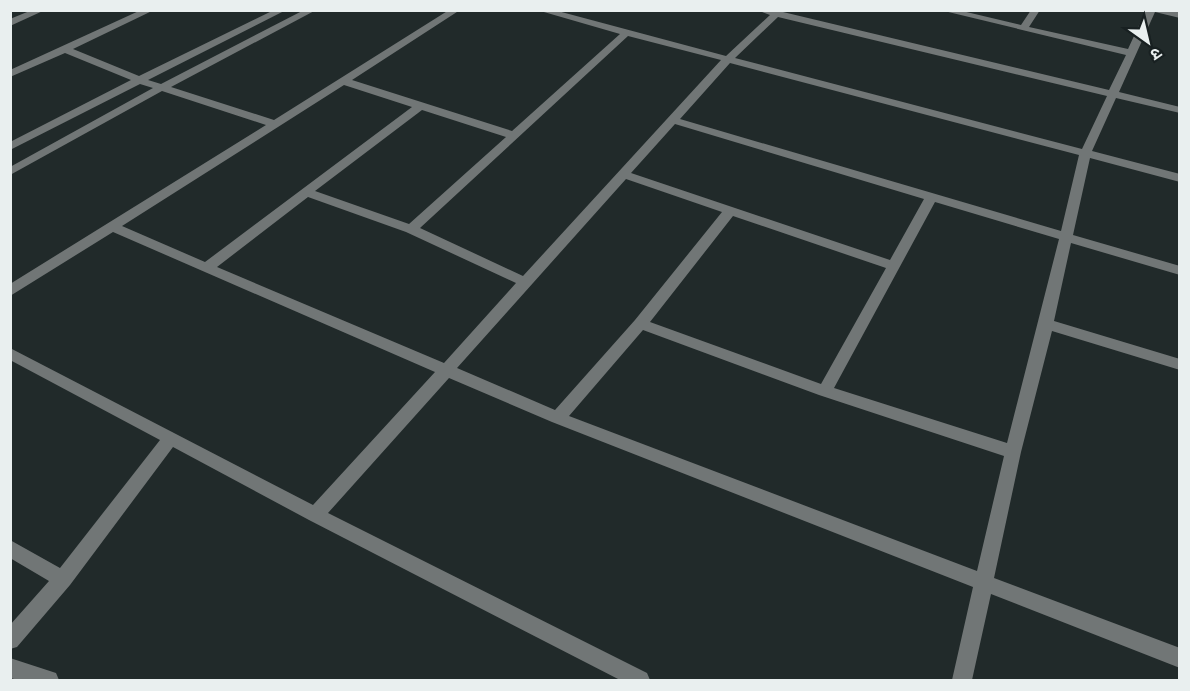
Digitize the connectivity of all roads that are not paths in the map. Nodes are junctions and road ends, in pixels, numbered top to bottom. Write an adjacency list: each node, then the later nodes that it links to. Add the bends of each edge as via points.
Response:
1 (41, 10): 13 (street)
2 (282, 10): 20 (street)
3 (312, 10): 22 (street)
4 (456, 10): 21 (street)
5 (541, 10): 15 (street)
6 (761, 10): 11 (street)
7 (944, 10): 14 (street)
8 (1036, 10): 14 (street)
9 (1154, 10): 12 (street); 17 (street)
10 (143, 12): 16 (street)
11 (778, 13): 18 (street); 23 (street)
12 (1179, 15)
13 (10, 23)
14 (1023, 28): 17 (street)
15 (626, 33): 18 (street); 28 (street)
16 (65, 49): 19 (street); 20 (street)
17 (1131, 53): 23 (street)
18 (727, 60): 26 (street); 30 (street)
19 (10, 74)
20 (139, 80): 22 (street); 29 (street)
21 (343, 81): 24 (street); 27 (street)
22 (162, 87): 27 (street); 31 (street)
23 (1113, 96): 25 (street); 30 (street)
24 (420, 106): 28 (street); 34 (street)
25 (1179, 110)
26 (672, 120): 32 (street); 35 (street)
27 (275, 124): 37 (street)
28 (515, 136): 38 (street)
29 (10, 147)
30 (1085, 155): 33 (street); 39 (street)
31 (10, 172)
32 (622, 174): 36 (street); 43 (street)
33 (1179, 178)
34 (306, 192): 38 (street); 40 (street)
35 (931, 198): 39 (street); 41 (street)
36 (730, 211): 41 (street); 45 (street)
37 (112, 227): 40 (street); 44 (street)
38 (411, 229): 43 (street)
39 (1066, 236): 42 (street); 46 (street)
40 (207, 267): 49 (street)
41 (894, 267): 50 (street)
42 (1179, 271)
43 (525, 282): 49 (street)
44 (10, 291)
45 (640, 324): 50 (street); 51 (street)
46 (1046, 324): 48 (street); 53 (street)
47 (10, 353): 52 (street)
48 (1179, 364)
49 (445, 371): 51 (street); 54 (street)
50 (825, 391): 53 (street)
51 (558, 418): 57 (street)
52 (171, 438): 54 (street); 56 (street)
53 (1013, 452): 57 (street)
54 (315, 515): 62 (street)
55 (10, 548): 56 (street)
56 (63, 579): 58 (street)
57 (982, 583): 59 (street); 63 (street)
58 (10, 640)
59 (1179, 653)
60 (10, 668): 61 (street)
61 (49, 681)
62 (640, 681)
63 (962, 681)

